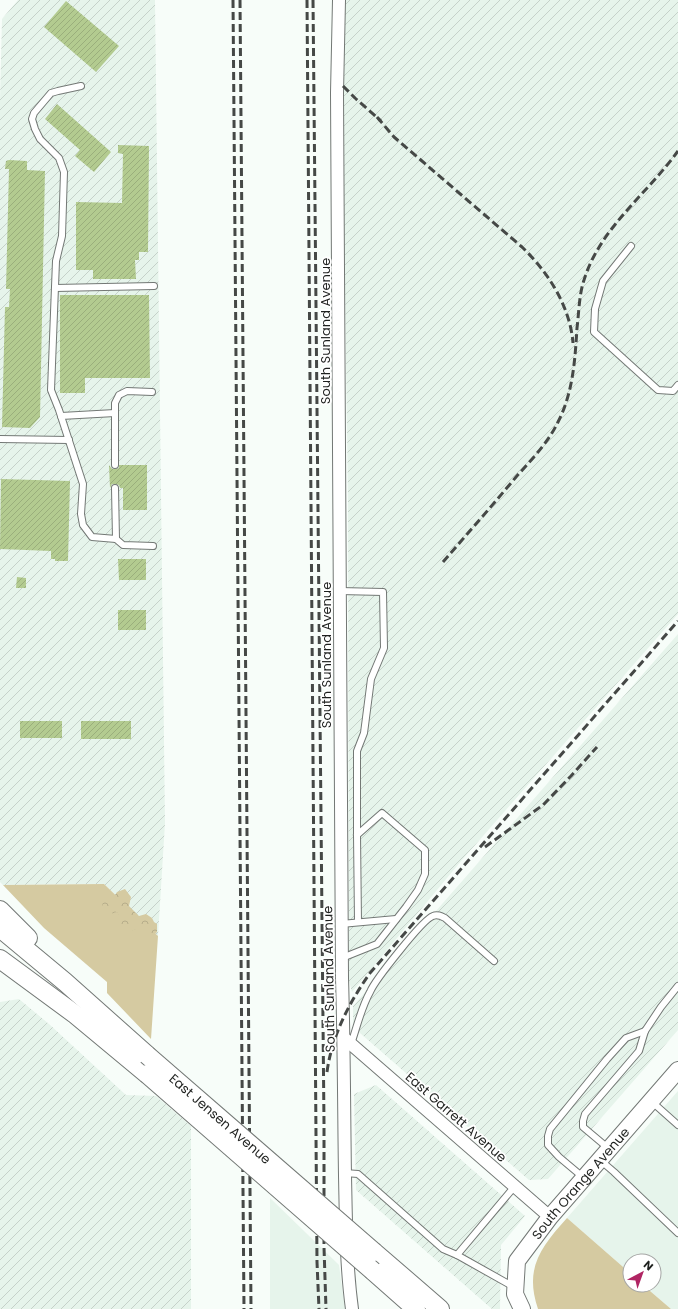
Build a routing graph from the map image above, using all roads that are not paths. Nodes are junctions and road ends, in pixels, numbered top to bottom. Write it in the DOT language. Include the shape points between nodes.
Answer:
graph roads {
  1 [pos="339,0"];
  2 [pos="81,86"];
  3 [pos="631,246"];
  4 [pos="154,286"];
  5 [pos="55,288"];
  6 [pos="678,385"];
  7 [pos="152,392"];
  8 [pos="115,413"];
  9 [pos="61,416"];
  10 [pos="0,439"];
  11 [pos="69,440"];
  12 [pos="115,465"];
  13 [pos="116,488"];
  14 [pos="116,538"];
  15 [pos="153,546"];
  16 [pos="340,591"];
  17 [pos="357,835"];
  18 [pos="0,910"];
  19 [pos="396,919"];
  20 [pos="358,922"];
  21 [pos="341,924"];
  22 [pos="0,928"];
  23 [pos="342,958"];
  24 [pos="0,959"];
  25 [pos="494,961"];
  26 [pos="0,977"];
  27 [pos="33,985"];
  28 [pos="678,986"];
  29 [pos="110,1021"];
  30 [pos="645,1031"];
  31 [pos="348,1041"];
  32 [pos="678,1070"];
  33 [pos="651,1101"];
  34 [pos="678,1125"];
  35 [pos="604,1155"];
  36 [pos="345,1173"];
  37 [pos="584,1178"];
  38 [pos="515,1186"];
  39 [pos="550,1217"];
  40 [pos="678,1233"];
  41 [pos="457,1255"];
  42 [pos="516,1288"];
  43 [pos="352,1309"];
  44 [pos="416,1309"];
  45 [pos="440,1309"];
  46 [pos="522,1309"];
  1 -- 16 [label="street, South Sunland Avenue" via="337,101"];
  2 -- 5 [label="lane" via="52,93 34,113 32,119 40,139 59,158 64,172 62,236 56,261"];
  3 -- 6 [label="lane" via="603,281 595,309 594,332 658,390 673,391"];
  4 -- 5 [label="lane"];
  5 -- 9 [label="lane" via="51,390"];
  7 -- 8 [label="lane" via="127,391 119,395 115,403"];
  8 -- 9 [label="lane"];
  8 -- 12 [label="lane"];
  9 -- 11 [label="lane"];
  10 -- 11 [label="lane"];
  11 -- 14 [label="lane" via="83,484 83,525 92,537"];
  13 -- 14 [label="lane"];
  14 -- 15 [label="lane" via="123,545"];
  16 -- 17 [label="lane" via="383,592 384,648 371,679 364,733 357,751"];
  16 -- 21 [label="street, South Sunland Avenue"];
  17 -- 19 [label="lane" via="382,813 425,850 425,874 418,890"];
  17 -- 20 [label="lane"];
  18 -- 29 [label="main road"];
  19 -- 20 [label="lane"];
  19 -- 23 [label="lane" via="377,944"];
  20 -- 21 [label="lane"];
  21 -- 23 [label="street, South Sunland Avenue"];
  22 -- 29 [label="main road, East Jensen Avenue"];
  23 -- 31 [label="street, South Sunland Avenue"];
  24 -- 27 [label="main road, East Jensen Avenue"];
  25 -- 31 [label="lane" via="444,918 434,915 421,926 372,986"];
  26 -- 27 [label="main road"];
  27 -- 44 [label="main road, East Jensen Avenue, bridge" via="76,1015 147,1074"];
  28 -- 30 [label="lane"];
  29 -- 45 [label="main road, East Jensen Avenue, bridge"];
  30 -- 35 [label="lane" via="639,1051 585,1114 582,1121 583,1127"];
  30 -- 37 [label="lane" via="626,1038 550,1129 548,1145"];
  31 -- 36 [label="street, South Sunland Avenue"];
  31 -- 38 [label="street, East Garrett Avenue"];
  32 -- 33 [label="street, South Orange Avenue"];
  33 -- 34 [label="lane"];
  33 -- 35 [label="street, South Orange Avenue"];
  35 -- 37 [label="street, South Orange Avenue"];
  35 -- 40 [label="lane" via="614,1172"];
  36 -- 41 [label="lane" via="358,1174 443,1249"];
  36 -- 43 [label="street, South Sunland Avenue"];
  37 -- 39 [label="street, South Orange Avenue"];
  38 -- 39 [label="street, East Garrett Avenue"];
  38 -- 41 [label="lane"];
  39 -- 42 [label="street, South Orange Avenue" via="517,1261"];
  41 -- 42 [label="lane"];
  42 -- 46 [label="street, South Orange Avenue" via="515,1294"];
}
